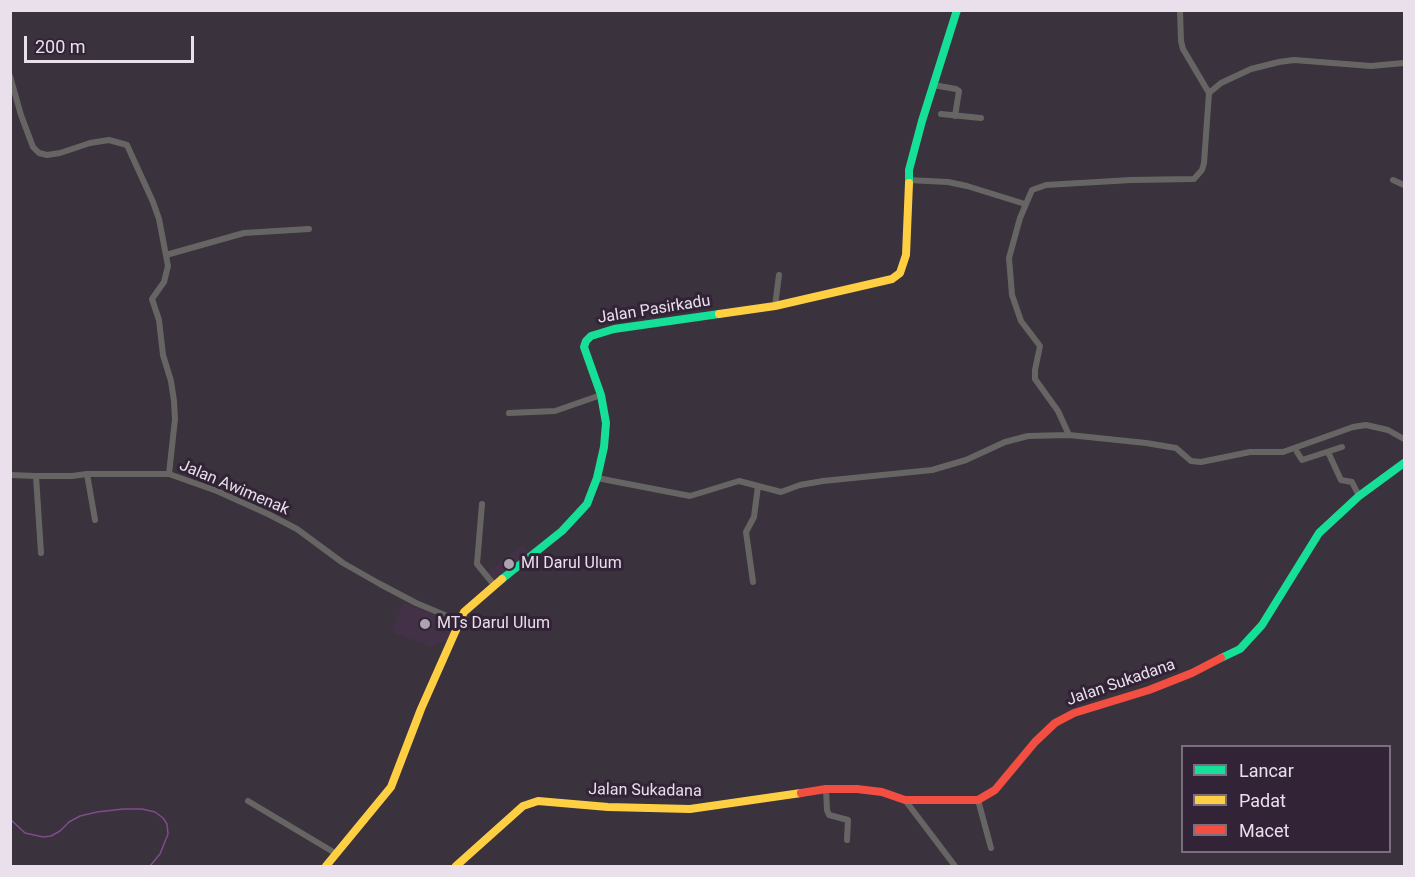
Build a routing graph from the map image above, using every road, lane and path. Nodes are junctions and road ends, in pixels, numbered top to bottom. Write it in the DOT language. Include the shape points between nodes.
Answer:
graph roads {
  1 [pos="957,10"];
  2 [pos="1180,10"];
  3 [pos="1404,63"];
  4 [pos="10,76"];
  5 [pos="933,85"];
  6 [pos="1209,93"];
  7 [pos="941,114"];
  8 [pos="955,116"];
  9 [pos="981,118"];
  10 [pos="908,180"];
  11 [pos="1393,180"];
  12 [pos="1404,185"];
  13 [pos="1025,204"];
  14 [pos="309,230"];
  15 [pos="166,255"];
  16 [pos="779,275"];
  17 [pos="775,306"];
  18 [pos="601,395"];
  19 [pos="509,413"];
  20 [pos="1069,435"];
  21 [pos="1404,439"];
  22 [pos="1342,447"];
  23 [pos="1297,452"];
  24 [pos="1328,452"];
  25 [pos="1404,463"];
  26 [pos="87,474"];
  27 [pos="169,474"];
  28 [pos="10,475"];
  29 [pos="36,476"];
  30 [pos="597,478"];
  31 [pos="758,486"];
  32 [pos="1359,496"];
  33 [pos="482,504"];
  34 [pos="95,520"];
  35 [pos="41,553"];
  36 [pos="753,582"];
  37 [pos="495,586"];
  38 [pos="459,621"];
  39 [pos="826,789"];
  40 [pos="905,800"];
  41 [pos="978,800"];
  42 [pos="248,801"];
  43 [pos="847,840"];
  44 [pos="991,848"];
  45 [pos="335,853"];
  46 [pos="326,867"];
  47 [pos="456,867"];
  48 [pos="955,867"];
  1 -- 5 [label="street, Jalan Pasirkadu"];
  2 -- 6 [label="street" via="1183,49"];
  3 -- 6 [label="street" via="1371,66 1279,62 1251,69"];
  4 -- 15 [label="street" via="33,147 39,153 60,153 109,140 127,145 159,219"];
  5 -- 8 [label="street" via="959,92"];
  5 -- 10 [label="street, Jalan Pasirkadu"];
  6 -- 13 [label="street" via="1204,163 1194,179 1046,185 1032,190"];
  7 -- 8 [label="street"];
  8 -- 9 [label="street"];
  10 -- 13 [label="street" via="948,182"];
  10 -- 17 [label="street, Jalan Pasirkadu" via="906,255 900,273 879,283"];
  11 -- 12 [label="street"];
  13 -- 20 [label="street" via="1010,258 1012,295 1021,321 1039,342 1035,379 1058,411"];
  14 -- 15 [label="street" via="244,232"];
  15 -- 27 [label="street" via="164,282 152,299 174,401"];
  16 -- 17 [label="street"];
  17 -- 18 [label="street, Jalan Pasirkadu" via="614,329 591,336 584,347"];
  18 -- 19 [label="street" via="555,411"];
  18 -- 30 [label="street, Jalan Pasirkadu" via="606,423"];
  20 -- 21 [label="street" via="1173,447 1191,461 1201,462 1250,452 1283,452 1366,425"];
  20 -- 31 [label="street" via="1028,436 932,470 800,485 781,492"];
  22 -- 24 [label="street"];
  23 -- 24 [label="street" via="1302,460"];
  24 -- 32 [label="street" via="1341,480 1352,482"];
  25 -- 32 [label="street, Jalan Sukadana"];
  26 -- 27 [label="street, Jalan Awimenak"];
  26 -- 29 [label="street, Jalan Awimenak"];
  26 -- 34 [label="street"];
  27 -- 38 [label="street, Jalan Awimenak" via="268,514 380,584"];
  28 -- 29 [label="street, Jalan Awimenak"];
  29 -- 35 [label="street"];
  30 -- 31 [label="street" via="690,496 739,481"];
  30 -- 37 [label="street, Jalan Pasirkadu" via="578,515"];
  31 -- 36 [label="street" via="754,517 746,532"];
  32 -- 41 [label="street, Jalan Sukadana" via="1319,533 1262,624 1240,649 1181,678 1074,713 1055,723 995,790"];
  33 -- 37 [label="street" via="477,564"];
  37 -- 38 [label="street, Jalan Pasirkadu" via="470,605"];
  38 -- 45 [label="street, Jalan Pasirkadu" via="391,787"];
  39 -- 40 [label="street, Jalan Sukadana" via="882,792"];
  39 -- 43 [label="street" via="829,815 848,820"];
  39 -- 47 [label="street, Jalan Sukadana" via="690,809 538,801 523,806"];
  40 -- 41 [label="street, Jalan Sukadana"];
  40 -- 48 [label="street"];
  41 -- 44 [label="street"];
  42 -- 45 [label="street"];
  45 -- 46 [label="street, Jalan Pasirkadu"];
}
